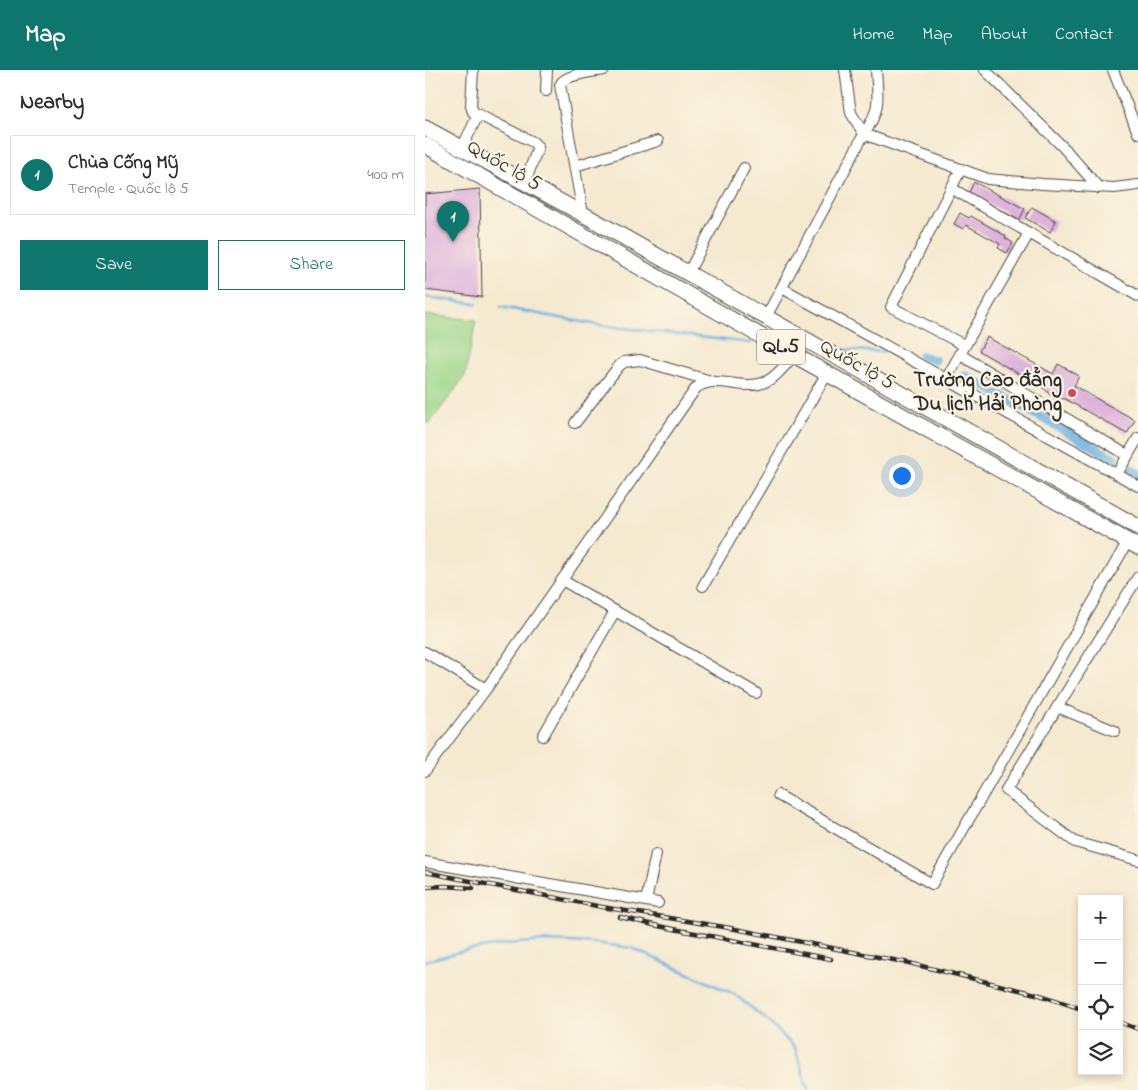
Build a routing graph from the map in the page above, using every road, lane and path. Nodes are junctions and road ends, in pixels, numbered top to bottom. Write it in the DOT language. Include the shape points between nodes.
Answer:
graph roads {
  1 [pos="473,70"];
  2 [pos="547,70"];
  3 [pos="604,70"];
  4 [pos="845,70"];
  5 [pos="876,70"];
  6 [pos="985,70"];
  7 [pos="1113,70"];
  8 [pos="569,74"];
  9 [pos="546,90"];
  10 [pos="478,115"];
  11 [pos="425,128"];
  12 [pos="1138,133"];
  13 [pos="864,134"];
  14 [pos="658,141"];
  15 [pos="425,145"];
  16 [pos="462,148"];
  17 [pos="575,166"];
  18 [pos="744,168"];
  19 [pos="961,170"];
  20 [pos="525,183"];
  21 [pos="1138,185"];
  22 [pos="951,188"];
  23 [pos="1099,188"];
  24 [pos="583,214"];
  25 [pos="1029,233"];
  26 [pos="688,273"];
  27 [pos="782,288"];
  28 [pos="1138,296"];
  29 [pos="766,317"];
  30 [pos="962,350"];
  31 [pos="794,355"];
  32 [pos="827,373"];
  33 [pos="946,379"];
  34 [pos="715,382"];
  35 [pos="575,423"];
  36 [pos="1138,438"];
  37 [pos="1127,455"];
  38 [pos="1117,474"];
  39 [pos="1138,486"];
  40 [pos="1138,527"];
  41 [pos="1133,544"];
  42 [pos="1138,577"];
  43 [pos="562,580"];
  44 [pos="703,586"];
  45 [pos="615,611"];
  46 [pos="425,652"];
  47 [pos="486,689"];
  48 [pos="756,693"];
  49 [pos="1057,707"];
  50 [pos="1115,731"];
  51 [pos="543,736"];
  52 [pos="425,771"];
  53 [pos="778,795"];
  54 [pos="657,854"];
  55 [pos="1138,860"];
  56 [pos="425,862"];
  57 [pos="646,901"];
  58 [pos="658,903"];
  1 -- 10 [label="street" via="471,106"];
  2 -- 9 [label="street"];
  3 -- 8 [label="street"];
  4 -- 13 [label="street" via="851,113"];
  5 -- 13 [label="street" via="876,113"];
  6 -- 23 [label="street"];
  7 -- 12 [label="street"];
  8 -- 17 [label="street" via="560,85"];
  10 -- 16 [label="street"];
  10 -- 20 [label="street" via="538,147"];
  11 -- 16 [label="highway, Quốc lộ 5 / QL.5"];
  13 -- 19 [label="street"];
  13 -- 27 [label="street"];
  14 -- 17 [label="street"];
  15 -- 31 [label="highway, Quốc lộ 5 / QL.5"];
  16 -- 20 [label="highway, Quốc lộ 5 / QL.5"];
  17 -- 24 [label="street"];
  18 -- 26 [label="street"];
  19 -- 22 [label="street"];
  19 -- 23 [label="street" via="988,179"];
  20 -- 24 [label="highway, Quốc lộ 5 / QL.5"];
  21 -- 23 [label="street"];
  22 -- 25 [label="street"];
  22 -- 30 [label="street" via="891,307"];
  24 -- 26 [label="highway, Quốc lộ 5 / QL.5"];
  25 -- 28 [label="street"];
  25 -- 30 [label="street"];
  26 -- 29 [label="highway, Quốc lộ 5 / QL.5"];
  27 -- 29 [label="street"];
  27 -- 33 [label="street"];
  29 -- 40 [label="highway, Quốc lộ 5 / QL.5"];
  30 -- 33 [label="street"];
  30 -- 37 [label="street"];
  31 -- 32 [label="highway, Quốc lộ 5 / QL.5"];
  31 -- 34 [label="street" via="764,382 748,386"];
  32 -- 41 [label="highway, Quốc lộ 5 / QL.5"];
  32 -- 44 [label="street"];
  33 -- 38 [label="street"];
  34 -- 35 [label="street" via="640,360 624,362"];
  34 -- 43 [label="street" via="696,388"];
  36 -- 37 [label="street"];
  37 -- 38 [label="street"];
  38 -- 39 [label="street"];
  41 -- 53 [label="street" via="932,884"];
  42 -- 49 [label="street"];
  43 -- 45 [label="street"];
  43 -- 47 [label="street"];
  45 -- 48 [label="street"];
  45 -- 51 [label="street"];
  46 -- 47 [label="street"];
  47 -- 52 [label="street"];
  49 -- 50 [label="street"];
  49 -- 55 [label="street" via="1006,790 1075,842"];
  54 -- 57 [label="street"];
  56 -- 57 [label="street"];
  57 -- 58 [label="street"];
}
